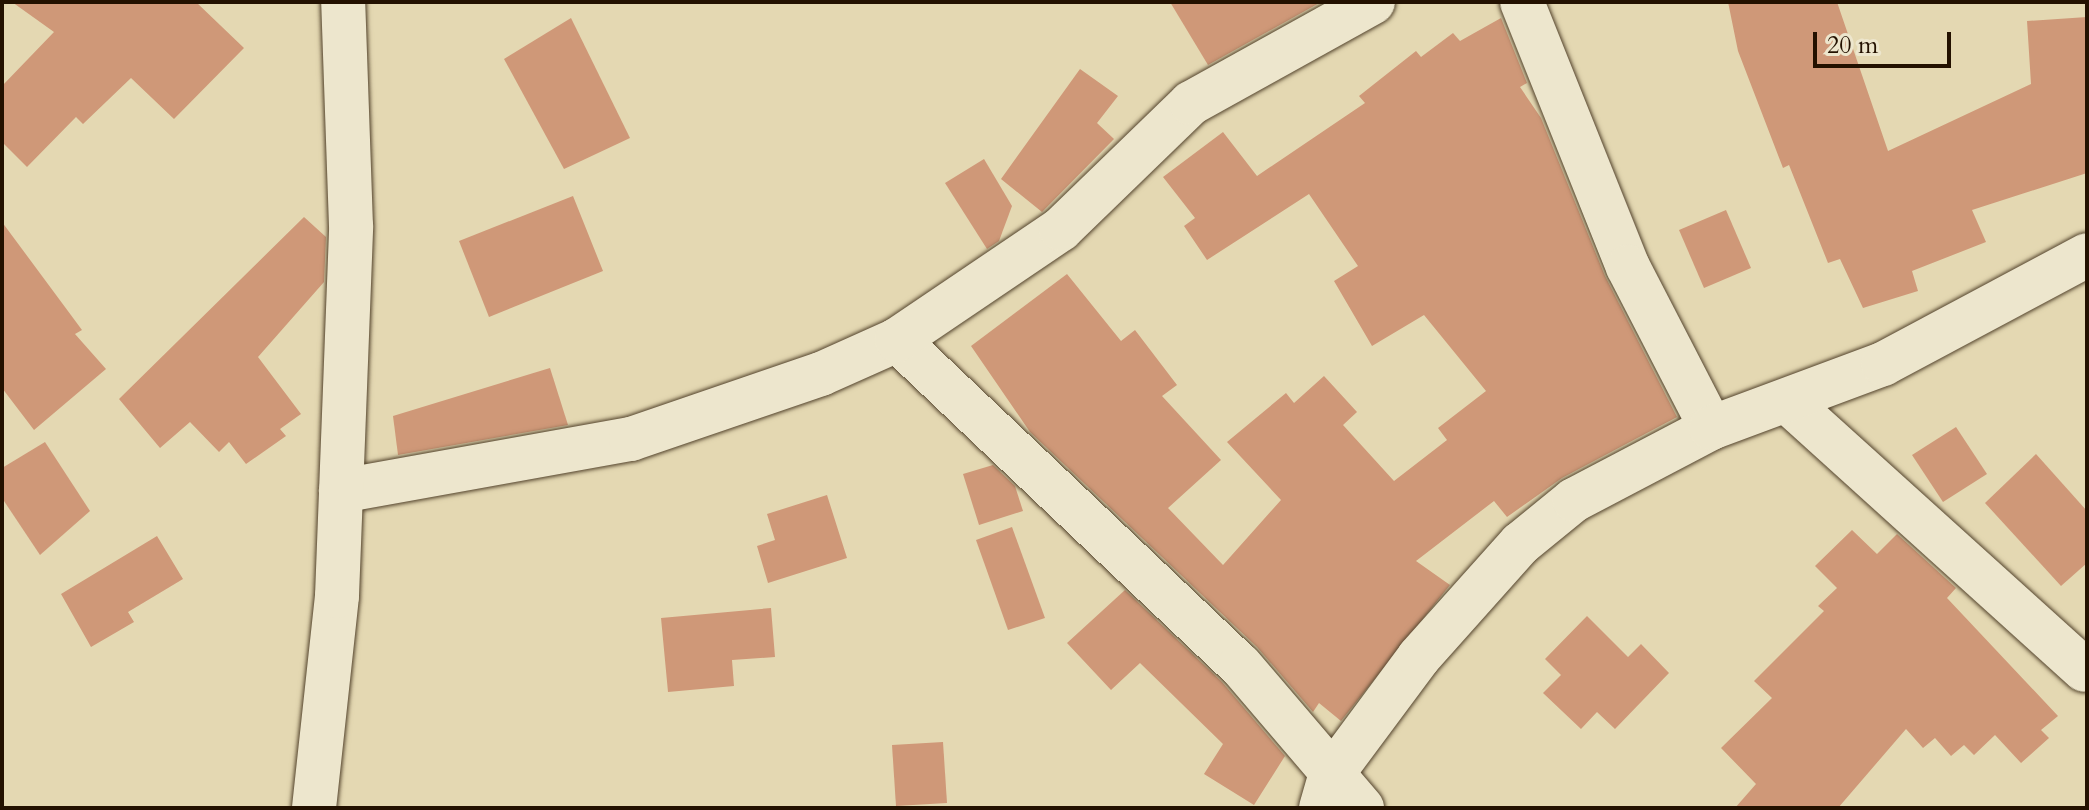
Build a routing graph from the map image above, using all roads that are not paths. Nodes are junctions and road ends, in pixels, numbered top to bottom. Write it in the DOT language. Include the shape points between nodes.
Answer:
graph roads {
  1 [pos="343,2"];
  2 [pos="1373,2"];
  3 [pos="1522,2"];
  4 [pos="2087,255"];
  5 [pos="897,340"];
  6 [pos="1787,401"];
  7 [pos="1711,428"];
  8 [pos="341,491"];
  9 [pos="2085,670"];
  10 [pos="1326,793"];
  11 [pos="314,808"];
  12 [pos="1362,808"];
  1 -- 8 [label="street" via="351,226"];
  2 -- 5 [label="street" via="1191,103 1061,229"];
  3 -- 7 [label="street" via="1628,267"];
  4 -- 6 [label="street" via="1883,364"];
  5 -- 8 [label="street" via="821,374 631,439"];
  5 -- 10 [label="street" via="1240,665"];
  6 -- 7 [label="street"];
  6 -- 9 [label="street"];
  7 -- 10 [label="street" via="1574,500 1520,544 1419,657"];
  8 -- 11 [label="street" via="337,596"];
  10 -- 12 [label="street"];
}
